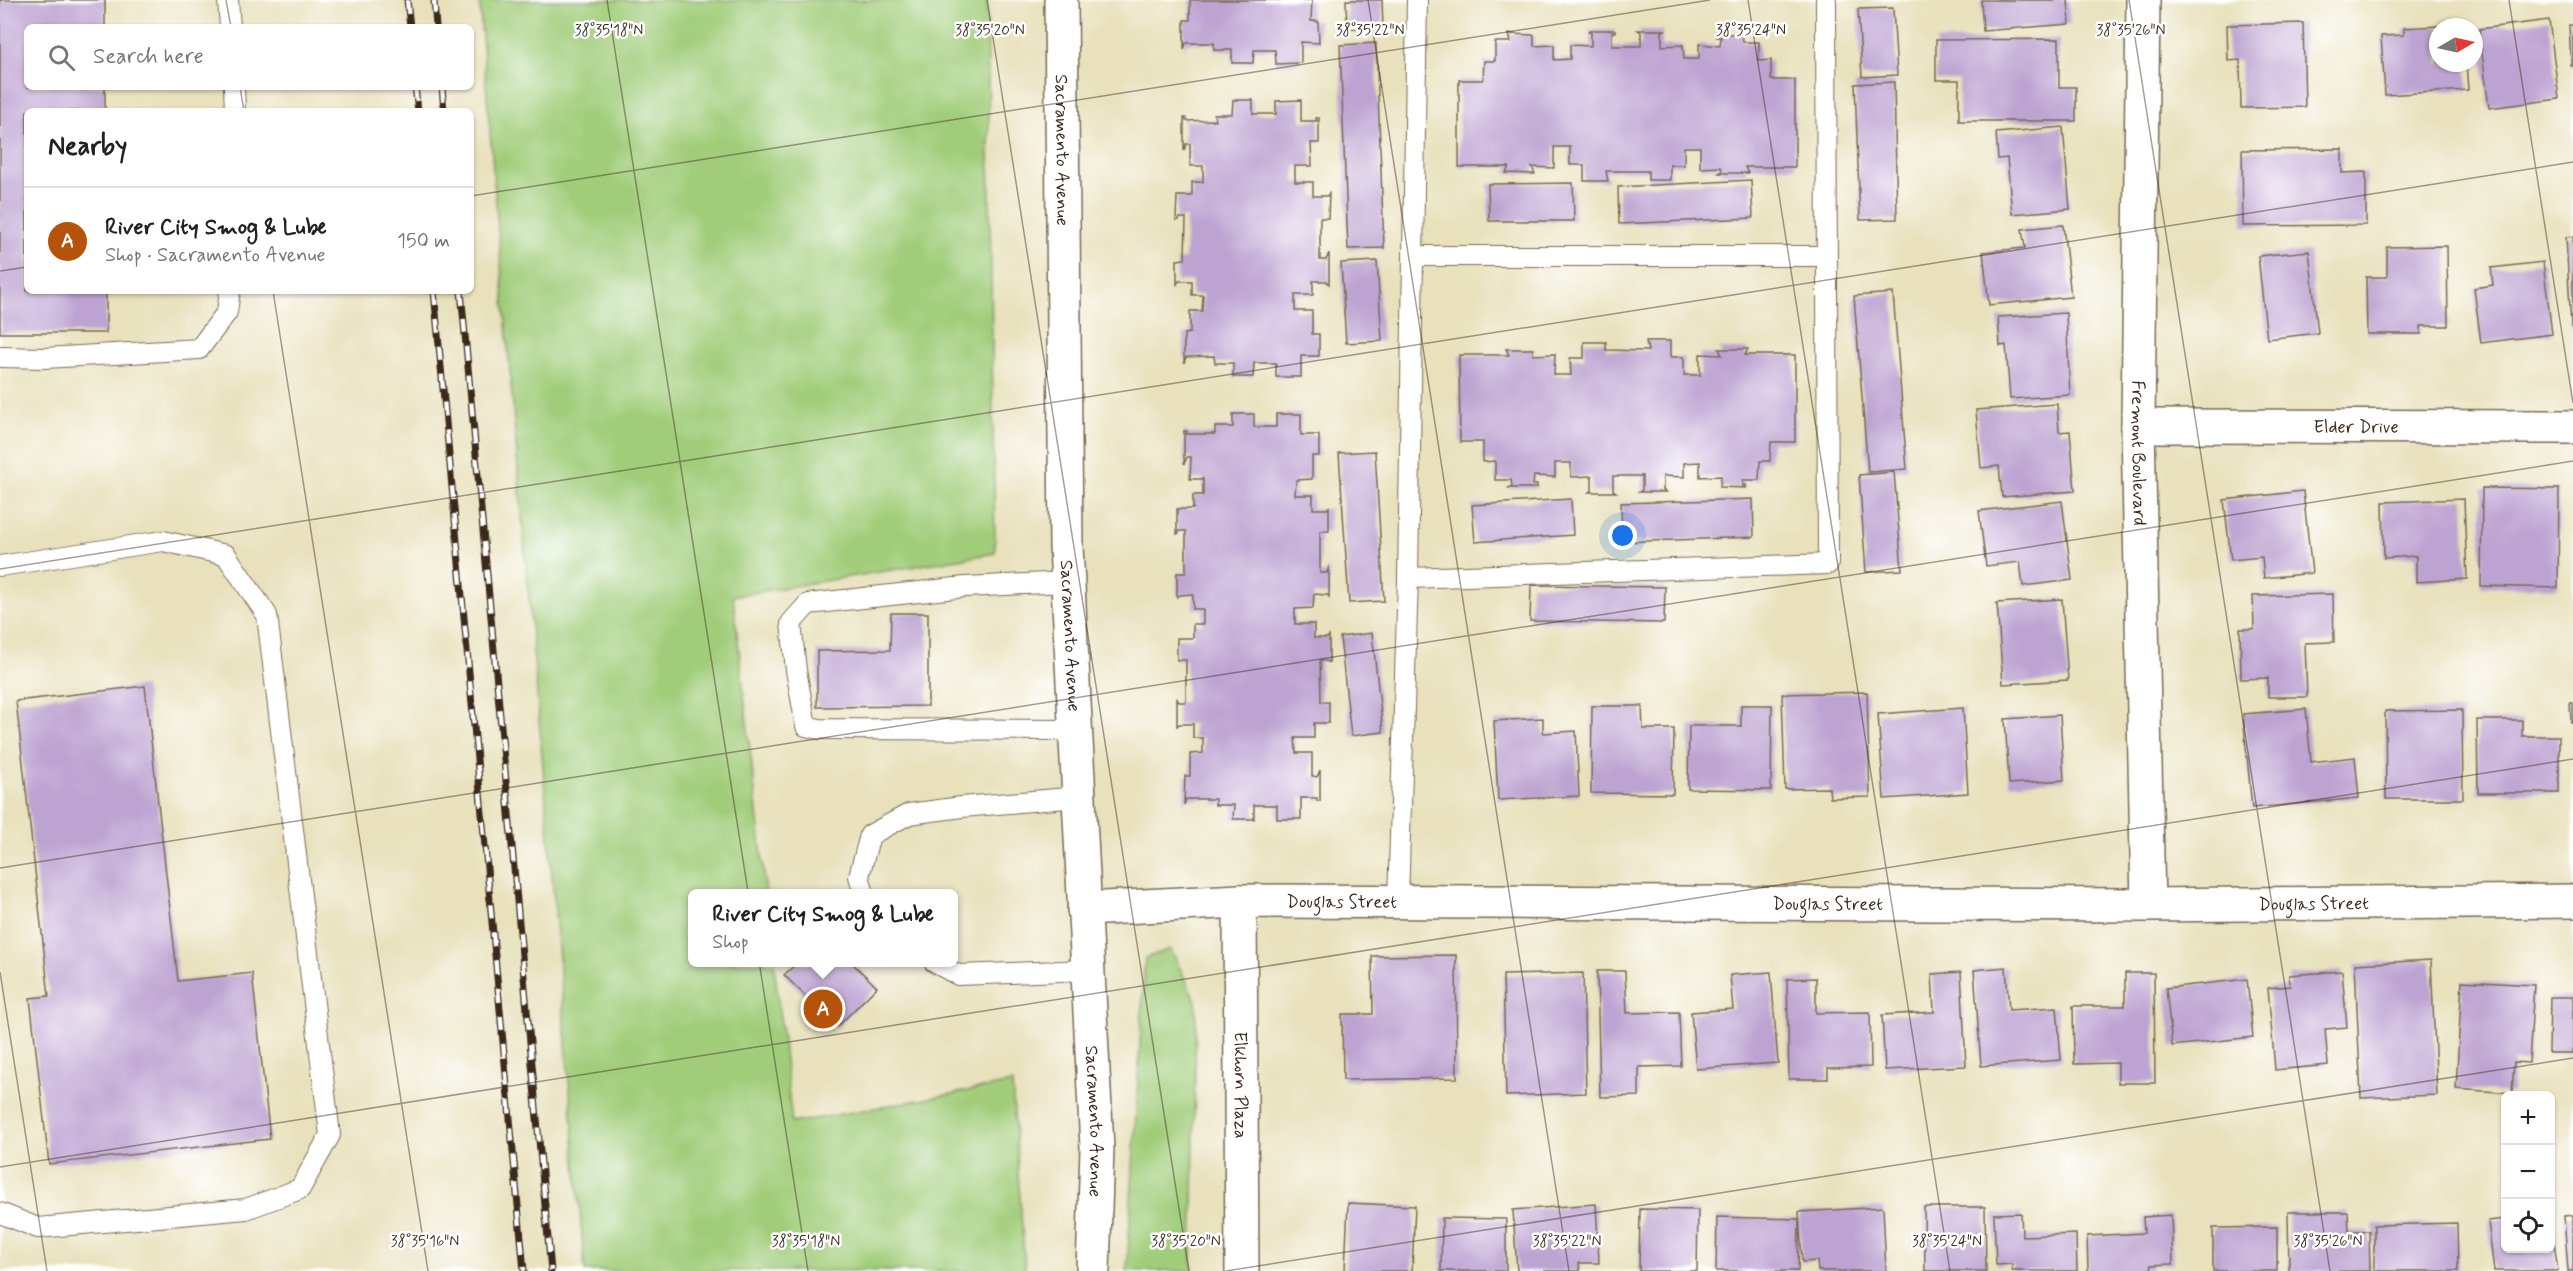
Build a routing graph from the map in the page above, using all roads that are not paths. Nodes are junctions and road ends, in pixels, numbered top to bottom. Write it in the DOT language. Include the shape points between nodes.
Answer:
graph roads {
  1 [pos="228,0"];
  2 [pos="1061,0"];
  3 [pos="1417,0"];
  4 [pos="1826,0"];
  5 [pos="2143,0"];
  6 [pos="230,24"];
  7 [pos="234,90"];
  8 [pos="235,108"];
  9 [pos="1413,256"];
  10 [pos="1827,256"];
  11 [pos="230,294"];
  12 [pos="0,357"];
  13 [pos="2138,426"];
  14 [pos="2573,427"];
  15 [pos="0,566"];
  16 [pos="1408,578"];
  17 [pos="1067,582"];
  18 [pos="1075,730"];
  19 [pos="1079,797"];
  20 [pos="863,889"];
  21 [pos="1240,901"];
  22 [pos="1398,901"];
  23 [pos="2573,901"];
  24 [pos="2148,905"];
  25 [pos="1084,909"];
  26 [pos="942,967"];
  27 [pos="1088,970"];
  28 [pos="0,1213"];
  29 [pos="1093,1271"];
  30 [pos="1242,1271"];
  1 -- 6 [label="lane"];
  2 -- 17 [label="street, Sacramento Avenue"];
  3 -- 9 [label="lane"];
  4 -- 10 [label="lane"];
  5 -- 13 [label="street, Fremont Boulevard"];
  7 -- 8 [label="lane"];
  9 -- 10 [label="lane"];
  9 -- 16 [label="lane"];
  10 -- 16 [label="lane" via="1828,564"];
  11 -- 12 [label="lane" via="227,312 199,349"];
  13 -- 14 [label="street, Elder Drive"];
  13 -- 24 [label="street, Fremont Boulevard"];
  15 -- 28 [label="lane" via="163,541 226,555 267,615 330,1135 300,1189 246,1209 38,1228"];
  16 -- 22 [label="lane"];
  17 -- 18 [label="street, Sacramento Avenue"];
  17 -- 18 [label="lane" via="965,587 808,604 791,623 806,726"];
  18 -- 19 [label="street, Sacramento Avenue"];
  19 -- 20 [label="lane" via="909,814 870,834 859,876"];
  19 -- 25 [label="street, Sacramento Avenue"];
  21 -- 22 [label="street, Douglas Street"];
  21 -- 25 [label="street, Douglas Street"];
  21 -- 30 [label="street, Elkhorn Plaza"];
  22 -- 24 [label="street, Douglas Street"];
  23 -- 24 [label="street, Douglas Street"];
  25 -- 27 [label="street, Sacramento Avenue"];
  26 -- 27 [label="lane" via="958,975"];
  27 -- 29 [label="street, Sacramento Avenue" via="1097,1148"];
}
